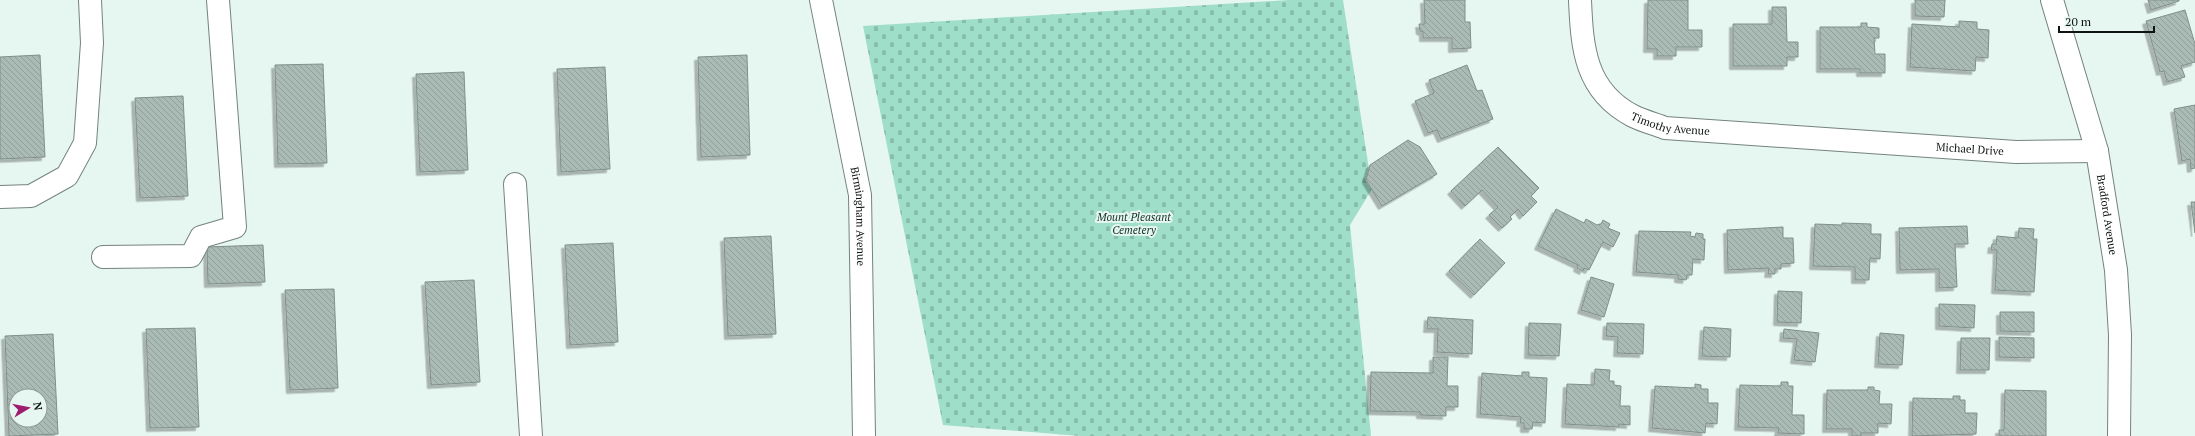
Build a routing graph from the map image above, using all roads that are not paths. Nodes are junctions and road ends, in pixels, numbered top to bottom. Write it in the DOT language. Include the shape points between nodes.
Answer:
graph roads {
  1 [pos="90,0"];
  2 [pos="218,0"];
  3 [pos="821,0"];
  4 [pos="1580,0"];
  5 [pos="2052,0"];
  6 [pos="1843,140"];
  7 [pos="2097,151"];
  8 [pos="515,184"];
  9 [pos="0,197"];
  10 [pos="103,257"];
  11 [pos="531,436"];
  12 [pos="864,436"];
  13 [pos="2119,436"];
  1 -- 9 [label="street" via="92,43 85,143 67,176 31,196"];
  2 -- 10 [label="street" via="235,227 201,236 191,256"];
  3 -- 12 [label="street, Birmingham Avenue" via="860,195"];
  4 -- 6 [label="street, Timothy Avenue" via="1585,60 1610,100 1634,116 1666,128"];
  5 -- 7 [label="street, Bradford Avenue"];
  6 -- 7 [label="street, Michael Drive" via="2016,152"];
  7 -- 13 [label="street, Bradford Avenue" via="2116,270 2120,335"];
  8 -- 11 [label="street"];
}
